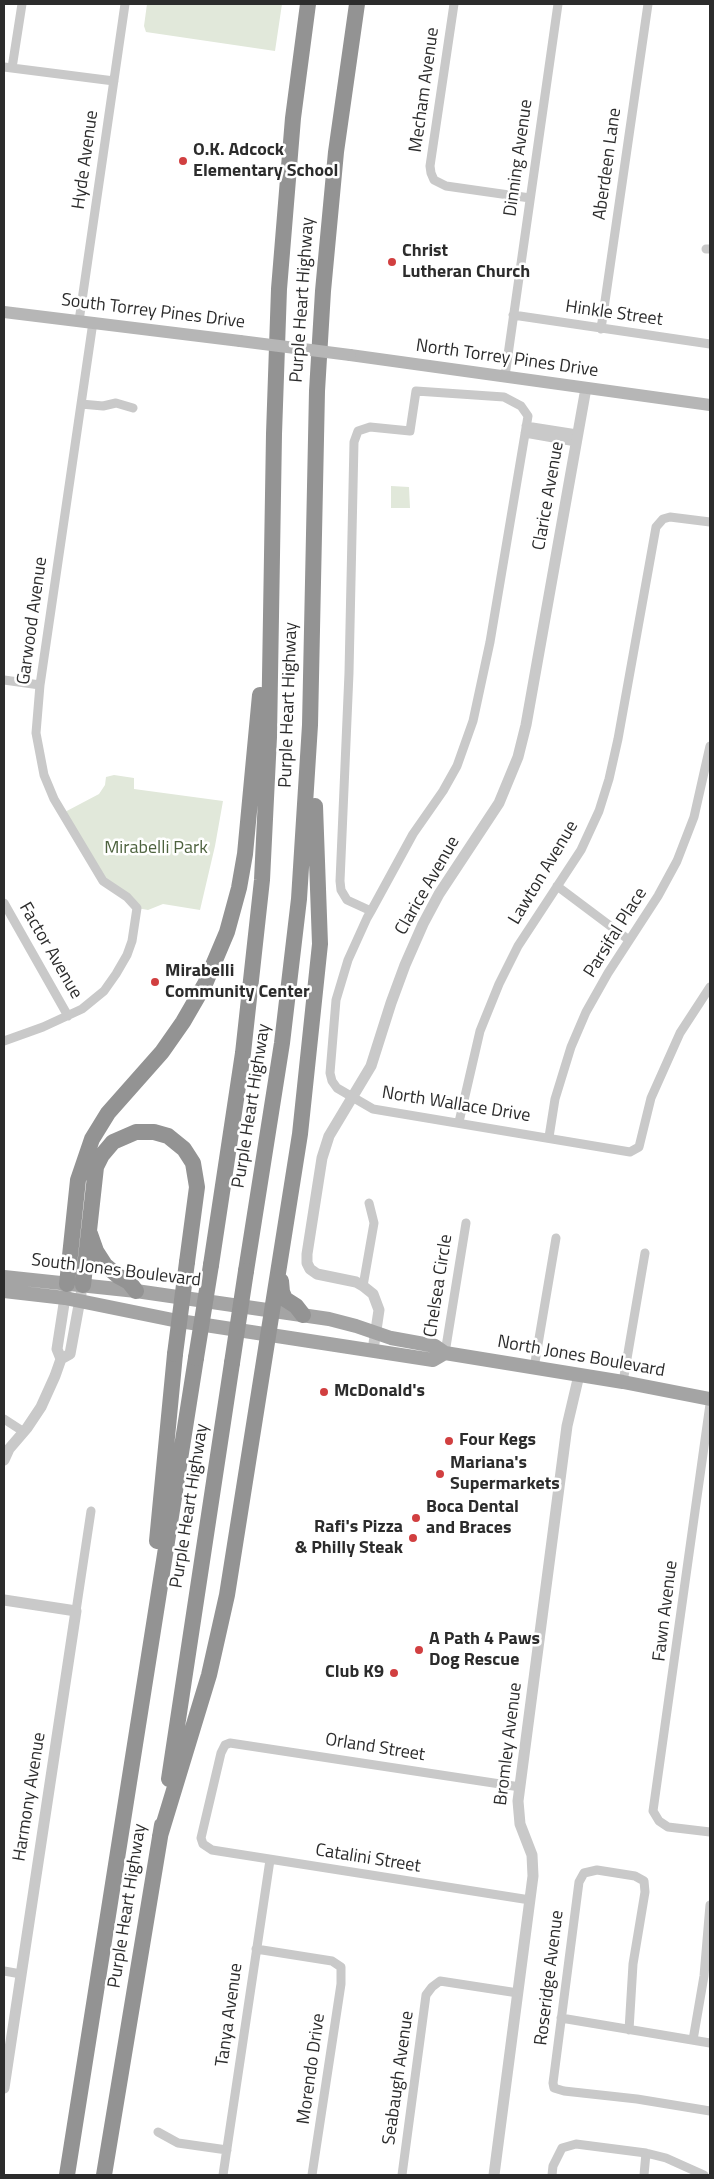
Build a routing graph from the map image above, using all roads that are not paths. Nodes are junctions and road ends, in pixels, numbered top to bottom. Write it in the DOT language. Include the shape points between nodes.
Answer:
graph roads {
  1 [pos="22,4"];
  2 [pos="125,4"];
  3 [pos="308,4"];
  4 [pos="454,4"];
  5 [pos="558,4"];
  6 [pos="648,4"];
  7 [pos="356,9"];
  8 [pos="8,68"];
  9 [pos="114,81"];
  10 [pos="530,198"];
  11 [pos="4,312"];
  12 [pos="513,315"];
  13 [pos="79,321"];
  14 [pos="93,322"];
  15 [pos="601,329"];
  16 [pos="710,344"];
  17 [pos="298,348"];
  18 [pos="505,376"];
  19 [pos="586,388"];
  20 [pos="82,404"];
  21 [pos="710,405"];
  22 [pos="133,408"];
  23 [pos="525,429"];
  24 [pos="577,438"];
  25 [pos="710,522"];
  26 [pos="272,566"];
  27 [pos="4,680"];
  28 [pos="40,685"];
  29 [pos="311,686"];
  30 [pos="710,746"];
  31 [pos="557,886"];
  32 [pos="4,903"];
  33 [pos="371,911"];
  34 [pos="629,940"];
  35 [pos="710,987"];
  36 [pos="68,1016"];
  37 [pos="4,1041"];
  38 [pos="352,1098"];
  39 [pos="459,1122"];
  40 [pos="549,1137"];
  41 [pos="369,1203"];
  42 [pos="466,1223"];
  43 [pos="88,1226"];
  44 [pos="556,1238"];
  45 [pos="645,1253"];
  46 [pos="278,1274"];
  47 [pos="4,1277"];
  48 [pos="364,1286"];
  49 [pos="4,1291"];
  50 [pos="136,1291"];
  51 [pos="74,1292"];
  52 [pos="224,1303"];
  53 [pos="273,1310"];
  54 [pos="303,1315"];
  55 [pos="220,1327"];
  56 [pos="376,1334"];
  57 [pos="269,1335"];
  58 [pos="374,1350"];
  59 [pos="444,1353"];
  60 [pos="534,1368"];
  61 [pos="579,1376"];
  62 [pos="623,1382"];
  63 [pos="710,1399"];
  64 [pos="710,1404"];
  65 [pos="4,1419"];
  66 [pos="24,1432"];
  67 [pos="6,1449"];
  68 [pos="4,1460"];
  69 [pos="91,1511"];
  70 [pos="4,1600"];
  71 [pos="76,1611"];
  72 [pos="136,1741"];
  73 [pos="520,1787"];
  74 [pos="710,1832"];
  75 [pos="160,1836"];
  76 [pos="203,1844"];
  77 [pos="270,1860"];
  78 [pos="530,1900"];
  79 [pos="710,1905"];
  80 [pos="256,1949"];
  81 [pos="4,1971"];
  82 [pos="22,1974"];
  83 [pos="518,1993"];
  84 [pos="561,2018"];
  85 [pos="628,2030"];
  86 [pos="693,2040"];
  87 [pos="710,2043"];
  88 [pos="5,2065"];
  89 [pos="4,2088"];
  90 [pos="710,2111"];
  91 [pos="158,2132"];
  92 [pos="227,2150"];
  93 [pos="646,2153"];
  94 [pos="67,2175"];
  95 [pos="104,2175"];
  96 [pos="223,2175"];
  97 [pos="312,2175"];
  98 [pos="402,2175"];
  99 [pos="494,2175"];
  100 [pos="552,2175"];
  101 [pos="644,2175"];
  102 [pos="704,2175"];
  1 -- 8 [label="street"];
  2 -- 9 [label="street, Hyde Avenue"];
  3 -- 26 [label="highway, Purple Heart Highway" via="293,118 279,289"];
  4 -- 10 [label="street, Mecham Avenue" via="430,166 434,180 446,186"];
  5 -- 10 [label="street, Dinning Avenue"];
  6 -- 15 [label="street, Aberdeen Lane"];
  7 -- 29 [label="highway, Purple Heart Highway" via="336,152 322,291"];
  8 -- 9 [label="street"];
  9 -- 13 [label="street, Hyde Avenue"];
  10 -- 12 [label="street, Dinning Avenue"];
  11 -- 13 [label="main road, South Torrey Pines Drive"];
  12 -- 15 [label="street, Hinkle Street"];
  12 -- 18 [label="street, Dinning Avenue"];
  13 -- 14 [label="main road, South Torrey Pines Drive"];
  14 -- 17 [label="main road, South Torrey Pines Drive, bridge"];
  14 -- 20 [label="street, Garwood Avenue"];
  15 -- 16 [label="street, Hinkle Street"];
  17 -- 18 [label="main road, North Torrey Pines Drive, bridge"];
  18 -- 19 [label="main road, North Torrey Pines Drive"];
  19 -- 21 [label="main road, North Torrey Pines Drive"];
  19 -- 24 [label="street, Clarice Avenue"];
  20 -- 22 [label="street" via="103,406 116,403"];
  20 -- 28 [label="street, Garwood Avenue"];
  23 -- 24 [label="street"];
  23 -- 33 [label="street, North Wallace Drive" via="474,721 453,774 413,834"];
  23 -- 33 [label="street" via="528,416 521,406 504,397 416,391 410,431 370,427 358,431 354,442 350,666 340,881 347,900"];
  24 -- 38 [label="street, Clarice Avenue" via="518,757 499,803 423,924 393,995 371,1066"];
  25 -- 31 [label="street, Lawton Avenue" via="670,517 656,527 609,779 581,850"];
  26 -- 51 [label="highway" via="246,844 231,917 211,971 187,1016 162,1052 106,1117 90,1144 78,1180"];
  26 -- 72 [label="highway, Purple Heart Highway, bridge" via="266,822 244,1053"];
  27 -- 28 [label="street"];
  28 -- 36 [label="street, Garwood Avenue" via="36,733 44,775 54,799 103,881 137,908 127,955 104,991"];
  29 -- 46 [label="highway" via="319,954 305,1099"];
  29 -- 75 [label="highway, Purple Heart Highway, bridge" via="304,841 280,1052"];
  30 -- 34 [label="street, Parsifal Place" via="694,817 678,861"];
  31 -- 34 [label="street"];
  31 -- 39 [label="street, Lawton Avenue" via="518,946 486,1016 477,1040"];
  32 -- 36 [label="street, Factor Avenue"];
  33 -- 38 [label="street, North Wallace Drive" via="348,960 335,1004 330,1072 337,1088"];
  34 -- 40 [label="street, Parsifal Place" via="586,1012 571,1047 555,1099"];
  35 -- 40 [label="street, North Wallace Drive" via="676,1041 652,1098 640,1147 630,1152"];
  36 -- 37 [label="street"];
  38 -- 39 [label="street, North Wallace Drive" via="373,1109"];
  38 -- 48 [label="street, Clarice Avenue" via="324,1150 306,1259 308,1268 317,1274"];
  39 -- 40 [label="street, North Wallace Drive"];
  41 -- 48 [label="street" via="374,1224"];
  42 -- 59 [label="street, Chelsea Circle"];
  43 -- 50 [label="highway" via="92,1244 102,1262"];
  43 -- 51 [label="highway"];
  43 -- 72 [label="highway, bridge" via="95,1170 106,1149 117,1139 133,1132 161,1134 173,1140 190,1157 196,1171 197,1187 175,1354"];
  44 -- 60 [label="street"];
  45 -- 62 [label="street"];
  46 -- 53 [label="highway"];
  46 -- 54 [label="highway" via="285,1299"];
  47 -- 51 [label="main road, South Jones Boulevard"];
  48 -- 56 [label="street" via="378,1304"];
  49 -- 51 [label="main road, South Jones Boulevard"];
  50 -- 51 [label="main road, South Jones Boulevard"];
  50 -- 52 [label="main road, South Jones Boulevard"];
  51 -- 55 [label="main road, South Jones Boulevard"];
  51 -- 66 [label="street" via="57,1349 61,1358 45,1399"];
  52 -- 53 [label="main road, North Jones Boulevard"];
  53 -- 54 [label="main road, North Jones Boulevard"];
  53 -- 57 [label="highway"];
  54 -- 56 [label="main road, North Jones Boulevard" via="350,1324"];
  55 -- 57 [label="main road, North Jones Boulevard"];
  56 -- 58 [label="street"];
  56 -- 59 [label="main road, North Jones Boulevard" via="435,1346"];
  57 -- 58 [label="main road, North Jones Boulevard"];
  57 -- 75 [label="highway" via="218,1639"];
  58 -- 59 [label="main road, North Jones Boulevard" via="433,1360"];
  59 -- 60 [label="main road, North Jones Boulevard"];
  60 -- 61 [label="main road, North Jones Boulevard"];
  61 -- 62 [label="main road, North Jones Boulevard"];
  61 -- 73 [label="street, Bromley Avenue" via="567,1426"];
  62 -- 63 [label="main road, North Jones Boulevard"];
  64 -- 74 [label="street, Fawn Avenue" via="653,1811 658,1821 668,1827"];
  65 -- 66 [label="street"];
  66 -- 67 [label="street"];
  67 -- 68 [label="street"];
  69 -- 71 [label="street, Harmony Avenue"];
  70 -- 71 [label="street"];
  71 -- 82 [label="street, Harmony Avenue"];
  72 -- 94 [label="highway, Purple Heart Highway"];
  73 -- 76 [label="street, Orland Street" via="236,1743 225,1745 221,1753 201,1838"];
  73 -- 78 [label="street, Bromley Avenue" via="518,1816 534,1866"];
  75 -- 95 [label="highway, Purple Heart Highway"];
  76 -- 77 [label="street, Catalini Street" via="212,1850"];
  77 -- 78 [label="street, Catalini Street"];
  77 -- 80 [label="street, Tanya Avenue"];
  78 -- 83 [label="street, Bromley Avenue"];
  79 -- 86 [label="street" via="704,1976"];
  80 -- 92 [label="street, Tanya Avenue"];
  80 -- 97 [label="street, Morendo Drive" via="332,1961 341,1967"];
  81 -- 82 [label="street"];
  82 -- 88 [label="street, Harmony Avenue"];
  83 -- 98 [label="street, Seabaugh Avenue" via="440,1981 426,1995"];
  83 -- 99 [label="street, Bromley Avenue"];
  84 -- 85 [label="street"];
  84 -- 85 [label="street, Roseridge Avenue" via="579,1882 584,1873 597,1870 635,1876 644,1881 645,1892 633,1964"];
  84 -- 90 [label="street, Roseridge Avenue" via="554,2088"];
  85 -- 86 [label="street"];
  86 -- 87 [label="street"];
  88 -- 89 [label="street, Harmony Avenue"];
  91 -- 92 [label="street" via="178,2143"];
  92 -- 96 [label="street, Tanya Avenue"];
  93 -- 100 [label="street" via="576,2144 562,2148"];
  93 -- 101 [label="street"];
  93 -- 102 [label="street"];
}
